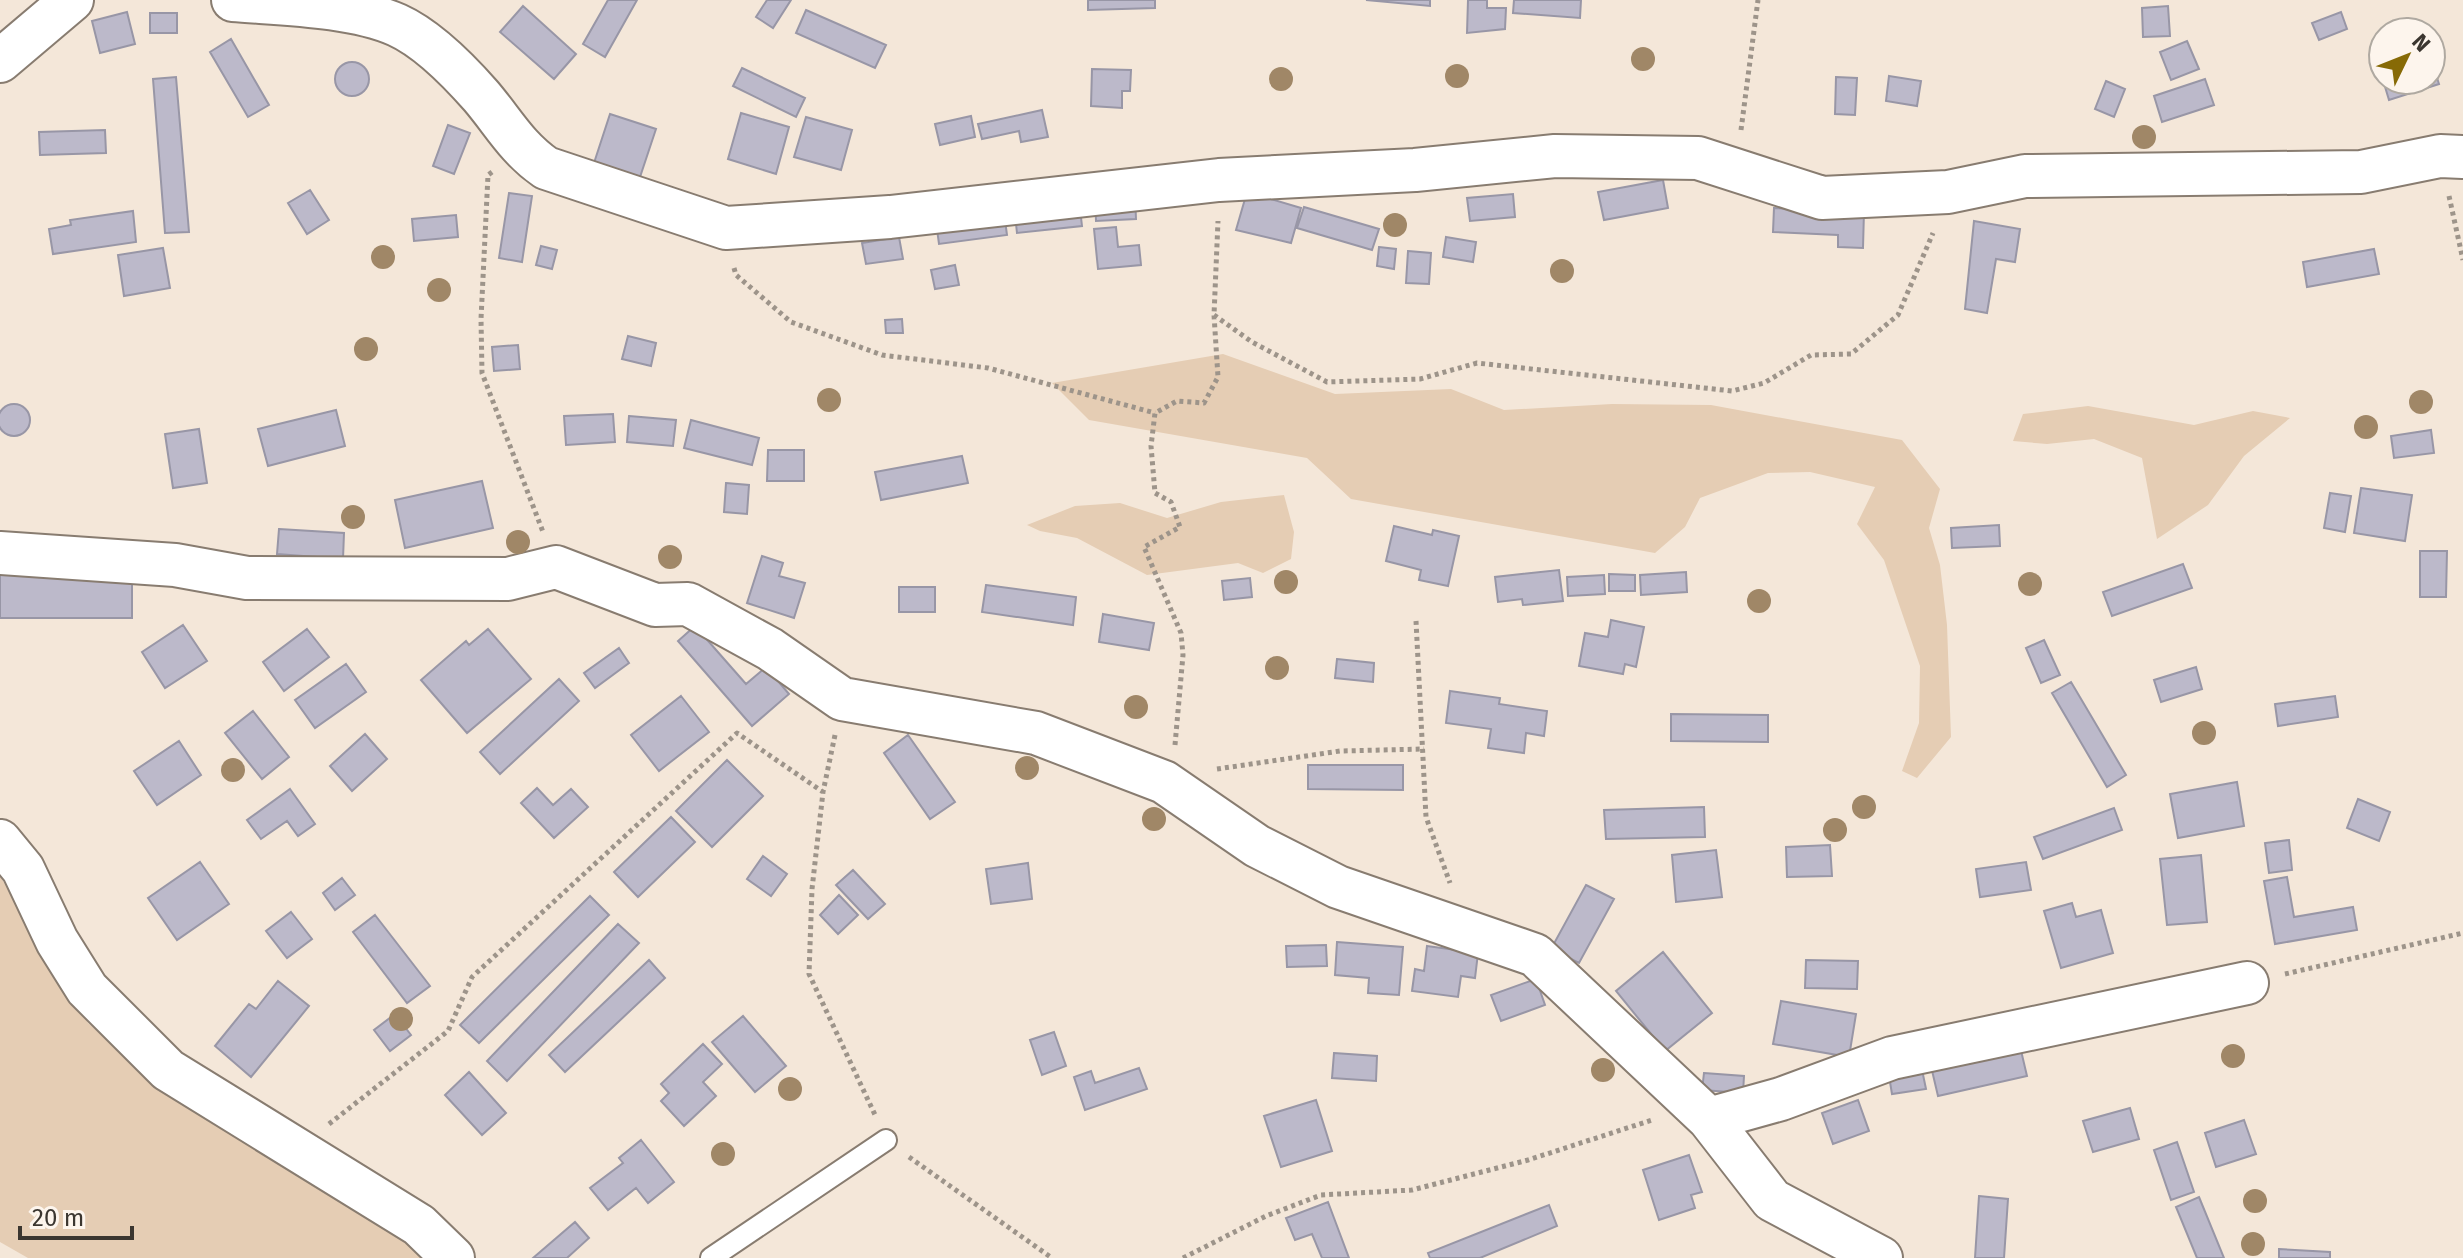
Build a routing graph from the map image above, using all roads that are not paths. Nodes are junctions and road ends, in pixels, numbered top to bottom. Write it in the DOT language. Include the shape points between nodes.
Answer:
graph roads {
  1 [pos="72,0"];
  2 [pos="233,0"];
  3 [pos="405,12"];
  4 [pos="0,61"];
  5 [pos="2451,156"];
  6 [pos="0,553"];
  7 [pos="0,841"];
  8 [pos="2247,983"];
  9 [pos="1709,1119"];
  10 [pos="886,1140"];
  11 [pos="453,1258"];
  12 [pos="711,1258"];
  13 [pos="1881,1258"];
  1 -- 4 [label="street"];
  2 -- 3 [label="street"];
  3 -- 5 [label="street" via="522,151 546,168 726,228 890,217 1219,180 1555,156 1698,158 1822,198 1948,192 2025,176 2361,172"];
  6 -- 9 [label="street" via="175,565 247,578 508,579 556,567 655,605 688,604 770,649 842,699 1036,733 1164,782 1257,846 1338,887 1535,955"];
  7 -- 11 [label="street" via="23,869 87,989 168,1070 419,1225"];
  8 -- 9 [label="street" via="1892,1058"];
  9 -- 13 [label="street" via="1772,1200"];
  10 -- 12 [label="lane"];
}
